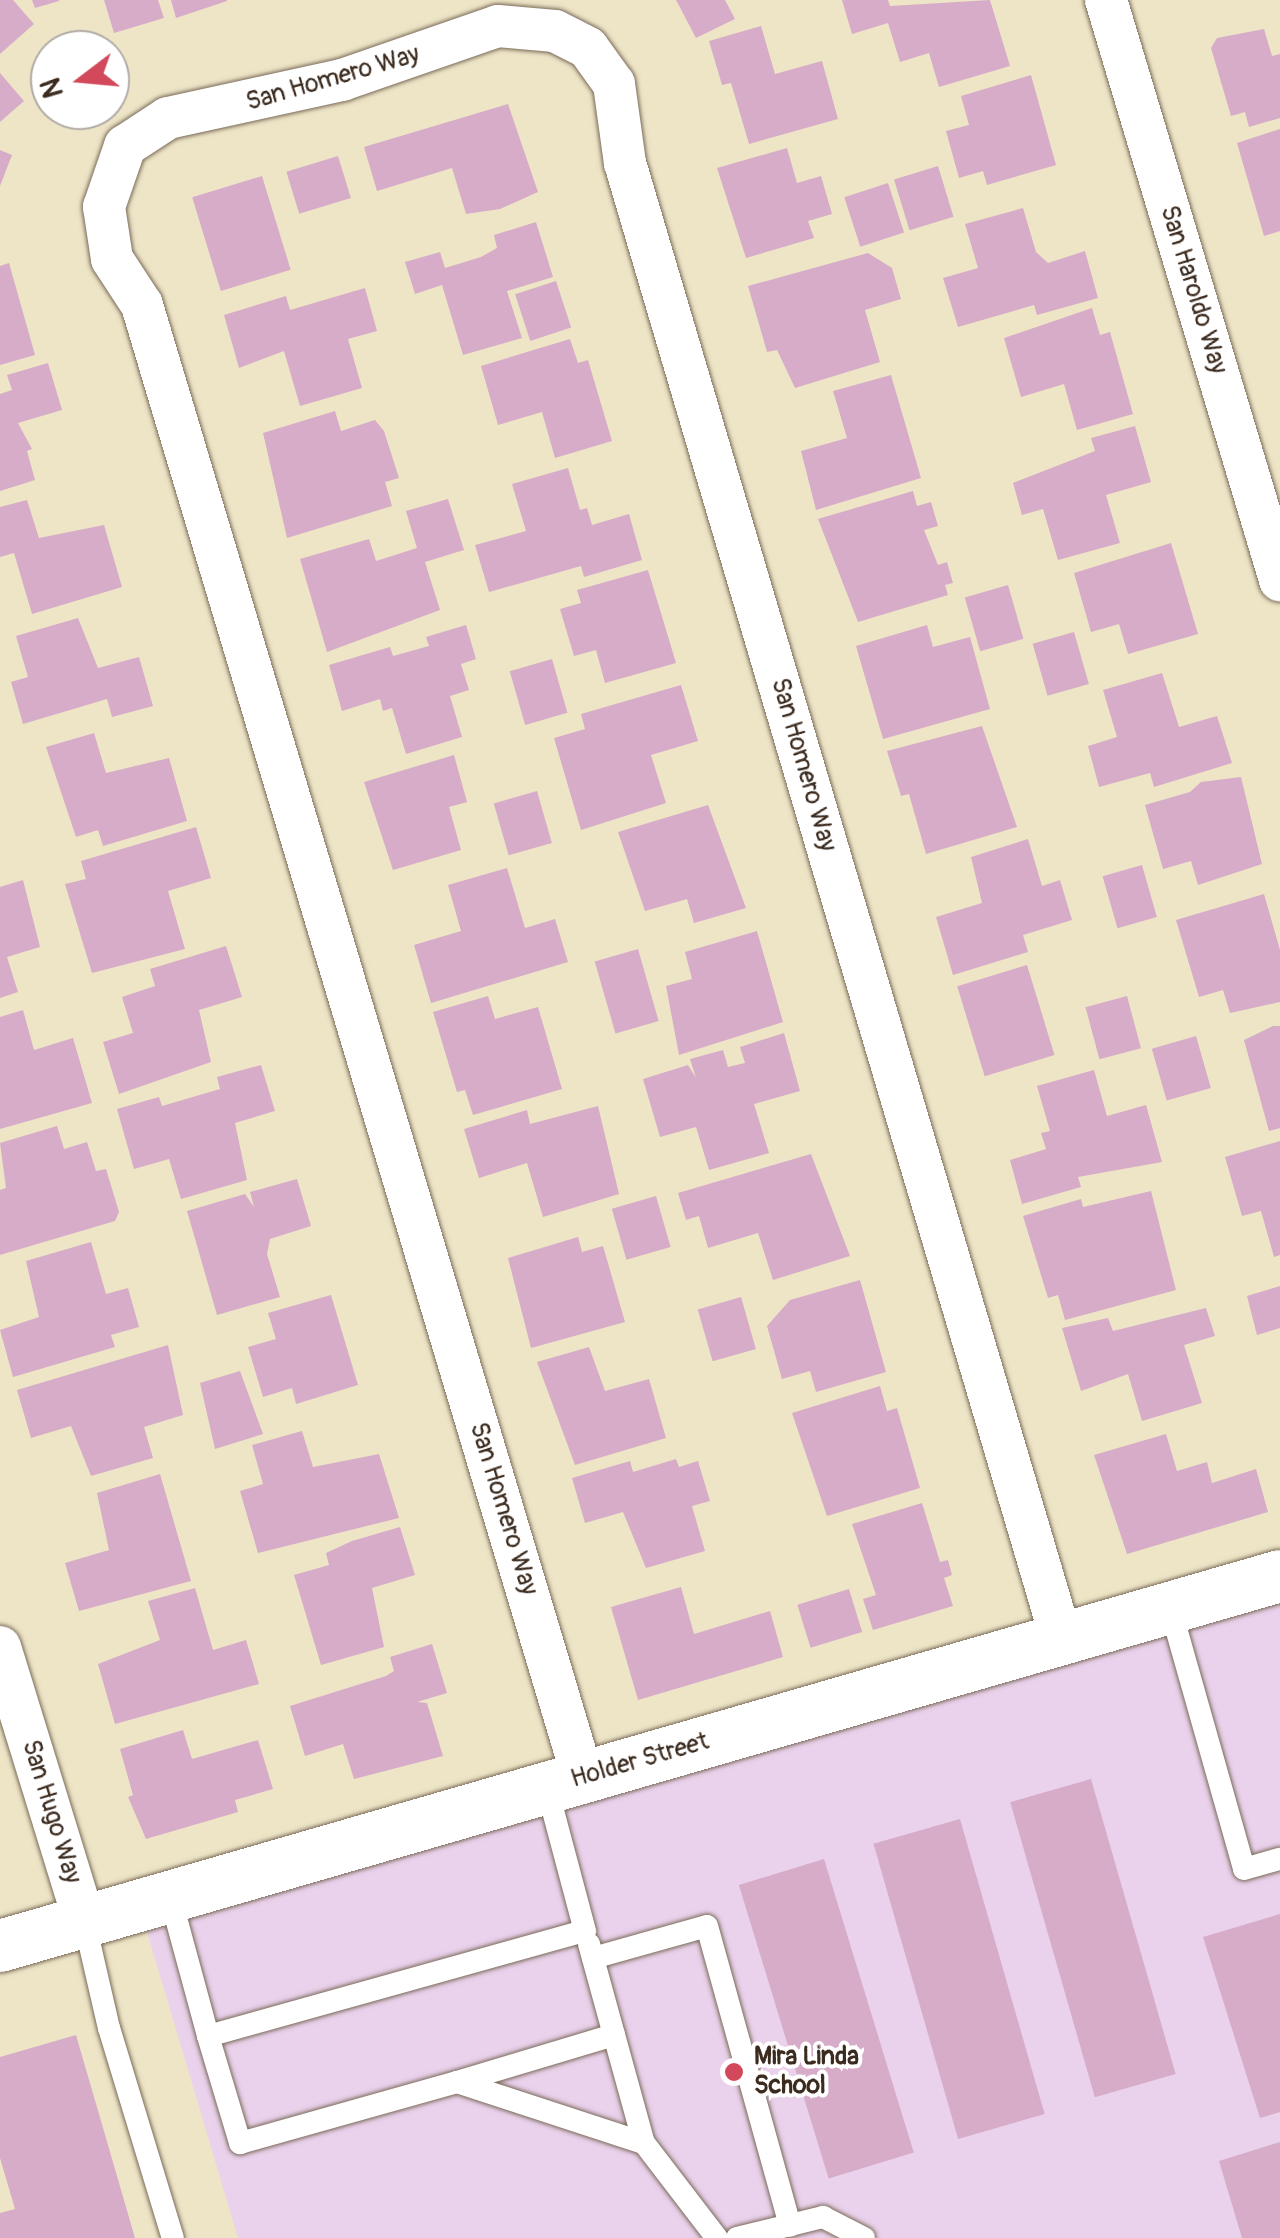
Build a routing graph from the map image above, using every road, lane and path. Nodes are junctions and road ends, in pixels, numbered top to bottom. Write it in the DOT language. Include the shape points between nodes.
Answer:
graph roads {
  1 [pos="1106,0"];
  2 [pos="1280,580"];
  3 [pos="1280,1576"];
  4 [pos="1170,1607"];
  5 [pos="1061,1638"];
  6 [pos="0,1647"];
  7 [pos="565,1783"];
  8 [pos="1280,1859"];
  9 [pos="170,1896"];
  10 [pos="84,1920"];
  11 [pos="585,1930"];
  12 [pos="0,1946"];
  13 [pos="593,1958"];
  14 [pos="614,2035"];
  15 [pos="208,2036"];
  16 [pos="457,2082"];
  17 [pos="644,2143"];
  18 [pos="790,2226"];
  19 [pos="174,2238"];
  20 [pos="717,2238"];
  21 [pos="737,2238"];
  22 [pos="864,2238"];
  1 -- 2 [label="street, San Haroldo Way"];
  3 -- 4 [label="street, Holder Street"];
  4 -- 5 [label="street, Holder Street"];
  4 -- 8 [label="lane" via="1244,1870"];
  5 -- 7 [label="street, Holder Street"];
  5 -- 7 [label="street, San Homero Way" via="625,164 614,84 588,48 555,31 498,26 342,80 168,118 125,146 104,207 112,259 142,305"];
  6 -- 10 [label="street, San Hugo Way"];
  7 -- 9 [label="street, Holder Street"];
  7 -- 11 [label="lane"];
  9 -- 10 [label="street, Holder Street"];
  9 -- 15 [label="lane"];
  10 -- 12 [label="street, Holder Street"];
  10 -- 19 [label="lane" via="109,2028"];
  11 -- 13 [label="lane"];
  11 -- 15 [label="lane"];
  13 -- 14 [label="lane"];
  13 -- 18 [label="lane" via="707,1926"];
  14 -- 16 [label="lane"];
  14 -- 17 [label="lane"];
  15 -- 16 [label="lane" via="240,2143"];
  16 -- 17 [label="lane"];
  17 -- 20 [label="lane"];
  18 -- 21 [label="lane"];
  18 -- 22 [label="lane" via="823,2217"];
}
